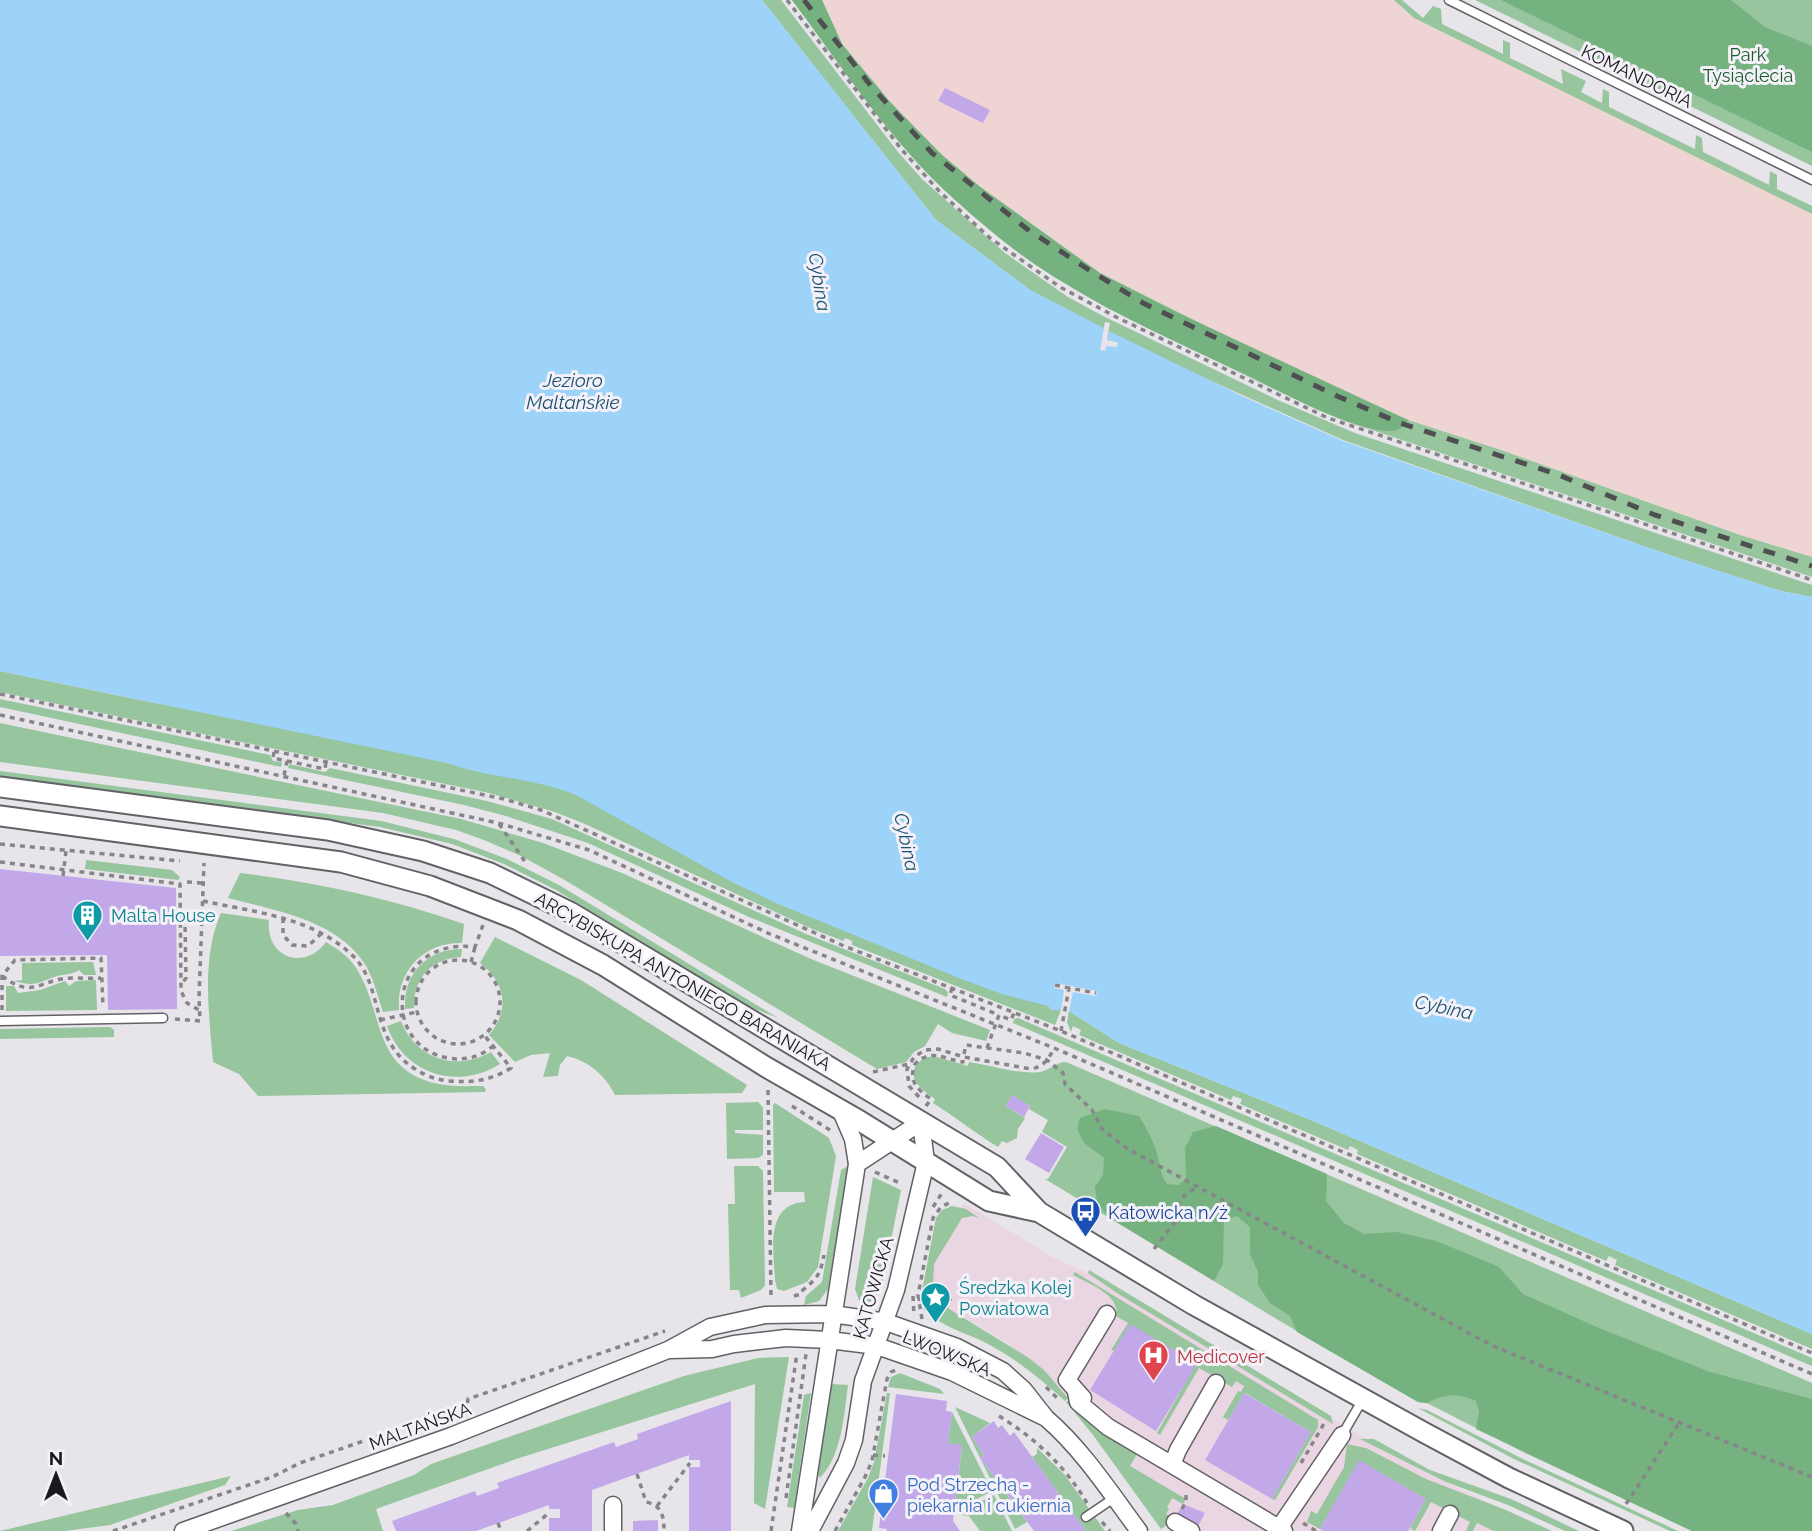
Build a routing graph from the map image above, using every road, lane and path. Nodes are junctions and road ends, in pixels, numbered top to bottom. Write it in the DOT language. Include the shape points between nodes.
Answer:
graph roads {
  1 [pos="787,0"];
  2 [pos="1449,0"];
  3 [pos="1812,180"];
  4 [pos="1812,580"];
  5 [pos="0,694"];
  6 [pos="0,715"];
  7 [pos="275,751"];
  8 [pos="287,761"];
  9 [pos="326,762"];
  10 [pos="284,776"];
  11 [pos="0,788"];
  12 [pos="0,816"];
  13 [pos="498,823"];
  14 [pos="0,844"];
  15 [pos="66,851"];
  16 [pos="0,862"];
  17 [pos="191,862"];
  18 [pos="526,863"];
  19 [pos="216,864"];
  20 [pos="64,870"];
  21 [pos="63,876"];
  22 [pos="203,883"];
  23 [pos="180,884"];
  24 [pos="203,901"];
  25 [pos="283,918"];
  26 [pos="494,930"];
  27 [pos="322,933"];
  28 [pos="475,947"];
  29 [pos="471,963"];
  30 [pos="2,976"];
  31 [pos="102,978"];
  32 [pos="1055,985"];
  33 [pos="952,988"];
  34 [pos="1069,988"];
  35 [pos="1096,993"];
  36 [pos="103,1002"];
  37 [pos="2,1009"];
  38 [pos="200,1010"];
  39 [pos="417,1012"];
  40 [pos="1014,1013"];
  41 [pos="403,1014"];
  42 [pos="999,1015"];
  43 [pos="163,1018"];
  44 [pos="380,1020"];
  45 [pos="0,1021"];
  46 [pos="996,1025"];
  47 [pos="1061,1031"];
  48 [pos="484,1035"];
  49 [pos="493,1046"];
  50 [pos="987,1048"];
  51 [pos="1054,1048"];
  52 [pos="964,1054"];
  53 [pos="963,1060"];
  54 [pos="1047,1060"];
  55 [pos="912,1064"];
  56 [pos="878,1071"];
  57 [pos="778,1097"];
  58 [pos="789,1104"];
  59 [pos="840,1109"];
  60 [pos="923,1116"];
  61 [pos="837,1136"];
  62 [pos="891,1141"];
  63 [pos="926,1162"];
  64 [pos="857,1164"];
  65 [pos="875,1172"];
  66 [pos="902,1184"];
  67 [pos="1198,1186"];
  68 [pos="956,1195"];
  69 [pos="936,1200"];
  70 [pos="942,1202"];
  71 [pos="1039,1212"];
  72 [pos="1154,1249"];
  73 [pos="824,1251"];
  74 [pos="785,1297"];
  75 [pos="771,1298"];
  76 [pos="953,1298"];
  77 [pos="918,1299"];
  78 [pos="833,1314"];
  79 [pos="1107,1314"];
  80 [pos="886,1322"];
  81 [pos="921,1322"];
  82 [pos="666,1330"];
  83 [pos="829,1340"];
  84 [pos="877,1346"];
  85 [pos="668,1350"];
  86 [pos="798,1351"];
  87 [pos="1812,1353"];
  88 [pos="807,1354"];
  89 [pos="1812,1374"];
  90 [pos="1216,1383"];
  91 [pos="1363,1399"];
  92 [pos="997,1414"];
  93 [pos="454,1417"];
  94 [pos="1046,1418"];
  95 [pos="436,1423"];
  96 [pos="1679,1423"];
  97 [pos="1342,1435"];
  98 [pos="873,1455"];
  99 [pos="885,1456"];
  100 [pos="690,1463"];
  101 [pos="1179,1468"];
  102 [pos="637,1474"];
  103 [pos="1812,1477"];
  104 [pos="1114,1498"];
  105 [pos="1086,1501"];
  106 [pos="613,1504"];
  107 [pos="1626,1504"];
  108 [pos="657,1506"];
  109 [pos="785,1507"];
  110 [pos="284,1510"];
  111 [pos="549,1513"];
  112 [pos="1450,1514"];
  113 [pos="1086,1517"];
  114 [pos="1175,1522"];
  115 [pos="498,1523"];
  116 [pos="1104,1525"];
  117 [pos="1287,1526"];
  118 [pos="113,1531"];
  119 [pos="183,1531"];
  120 [pos="298,1531"];
  121 [pos="500,1531"];
  122 [pos="527,1531"];
  123 [pos="613,1531"];
  124 [pos="664,1531"];
  125 [pos="771,1531"];
  126 [pos="800,1531"];
  127 [pos="810,1531"];
  128 [pos="1110,1531"];
  129 [pos="1139,1531"];
  130 [pos="1191,1531"];
  131 [pos="1441,1531"];
  132 [pos="1623,1531"];
  1 -- 4 [label="path" via="902,150 940,192 990,238 1060,287 1328,418"];
  2 -- 3 [label="lane, KOMANDORIA"];
  5 -- 7 [label="path"];
  6 -- 10 [label="path"];
  7 -- 8 [label="path" via="273,758"];
  7 -- 9 [label="path"];
  8 -- 9 [label="path" via="325,769"];
  8 -- 10 [label="path"];
  9 -- 33 [label="path" via="541,810 844,946"];
  10 -- 13 [label="path"];
  11 -- 60 [label="street, ARCYBISKUPA ANTONIEGO BARANIAKA" via="328,830 480,869 570,912"];
  12 -- 59 [label="street, ARCYBISKUPA ANTONIEGO BARANIAKA" via="308,856 430,886 518,920 578,950"];
  13 -- 18 [label="path"];
  13 -- 46 [label="path" via="589,850 770,934"];
  14 -- 15 [label="path"];
  15 -- 17 [label="path"];
  15 -- 20 [label="path"];
  16 -- 20 [label="path"];
  19 -- 22 [label="path" via="204,863"];
  20 -- 21 [label="path"];
  20 -- 23 [label="path"];
  22 -- 23 [label="path"];
  22 -- 24 [label="path"];
  23 -- 38 [label="path" via="181,991 187,1003"];
  24 -- 25 [label="path"];
  24 -- 38 [label="path"];
  25 -- 27 [label="path"];
  25 -- 27 [label="path" via="283,935 292,945 308,946"];
  26 -- 28 [label="path" via="483,925"];
  27 -- 44 [label="path" via="358,961"];
  28 -- 29 [label="path"];
  28 -- 41 [label="path" via="450,946 419,961 404,985"];
  29 -- 39 [label="path" via="449,962 430,972 418,990"];
  29 -- 48 [label="path" via="490,975 499,995 497,1018"];
  30 -- 31 [label="path" via="26,988 61,979"];
  30 -- 31 [label="path" via="16,960 100,958"];
  30 -- 37 [label="path"];
  31 -- 36 [label="path"];
  32 -- 34 [label="path"];
  33 -- 40 [label="path"];
  33 -- 42 [label="path" via="950,995"];
  34 -- 35 [label="path"];
  34 -- 47 [label="path"];
  38 -- 43 [label="path" via="200,1021"];
  39 -- 41 [label="path"];
  39 -- 48 [label="path" via="427,1030 444,1042 464,1044"];
  40 -- 42 [label="path" via="1011,1020"];
  40 -- 47 [label="path"];
  41 -- 44 [label="path"];
  41 -- 49 [label="path" via="421,1045 442,1057 472,1057"];
  42 -- 46 [label="path"];
  43 -- 45 [label="lane"];
  44 -- 49 [label="path" via="405,1062 443,1081 482,1081 512,1068"];
  46 -- 50 [label="path"];
  46 -- 51 [label="path"];
  47 -- 87 [label="path"];
  48 -- 49 [label="path"];
  50 -- 52 [label="path" via="966,1045"];
  50 -- 54 [label="path"];
  51 -- 54 [label="path"];
  51 -- 89 [label="path"];
  53 -- 55 [label="path" via="936,1054"];
  54 -- 55 [label="path" via="1031,1069 932,1048 919,1052"];
  54 -- 67 [label="path" via="1063,1073 1065,1084 1092,1110 1102,1129 1126,1148"];
  55 -- 56 [label="path"];
  55 -- 60 [label="path" via="912,1080 931,1098"];
  57 -- 75 [label="path" via="768,1090"];
  58 -- 61 [label="path"];
  59 -- 62 [label="street, ARCYBISKUPA ANTONIEGO BARANIAKA"];
  59 -- 64 [label="street, KATOWICKA" via="853,1139"];
  60 -- 62 [label="street"];
  60 -- 63 [label="street, KATOWICKA"];
  60 -- 71 [label="street, ARCYBISKUPA ANTONIEGO BARANIAKA" via="997,1167"];
  62 -- 63 [label="street, ARCYBISKUPA ANTONIEGO BARANIAKA"];
  62 -- 64 [label="street"];
  63 -- 71 [label="street, ARCYBISKUPA ANTONIEGO BARANIAKA" via="989,1201"];
  63 -- 80 [label="street, KATOWICKA"];
  64 -- 78 [label="street, KATOWICKA"];
  65 -- 66 [label="path"];
  67 -- 72 [label="path" via="1184,1196 1176,1221"];
  67 -- 96 [label="path" via="1493,1346"];
  68 -- 77 [label="path" via="935,1213"];
  69 -- 70 [label="path"];
  71 -- 91 [label="street, ARCYBISKUPA ANTONIEGO BARANIAKA"];
  73 -- 74 [label="path" via="816,1280 798,1296"];
  76 -- 77 [label="path" via="940,1304"];
  77 -- 81 [label="path"];
  78 -- 80 [label="street, LWOWSKA"];
  78 -- 83 [label="street, KATOWICKA"];
  78 -- 85 [label="street, MALTAŃSKA" via="774,1314 734,1321 710,1327"];
  79 -- 101 [label="street" via="1066,1380 1078,1402 1108,1427"];
  80 -- 84 [label="street, KATOWICKA"];
  80 -- 94 [label="street, LWOWSKA" via="957,1347 1003,1371"];
  82 -- 93 [label="path" via="468,1399 466,1413"];
  83 -- 84 [label="street, LWOWSKA"];
  83 -- 85 [label="street, MALTAŃSKA" via="786,1338"];
  83 -- 126 [label="street, KATOWICKA"];
  84 -- 94 [label="street, LWOWSKA" via="952,1372"];
  84 -- 127 [label="street, KATOWICKA" via="863,1381 846,1463"];
  85 -- 119 [label="street, MALTAŃSKA" via="439,1441"];
  86 -- 125 [label="path"];
  88 -- 109 [label="path"];
  90 -- 101 [label="street"];
  91 -- 97 [label="lane"];
  91 -- 132 [label="street, ARCYBISKUPA ANTONIEGO BARANIAKA" via="1509,1478"];
  92 -- 105 [label="path" via="1048,1454"];
  94 -- 104 [label="street, LWOWSKA"];
  95 -- 118 [label="path" via="407,1426"];
  96 -- 103 [label="path"];
  96 -- 107 [label="path"];
  97 -- 117 [label="street"];
  98 -- 99 [label="path"];
  100 -- 108 [label="path"];
  101 -- 114 [label="path" via="1186,1501"];
  101 -- 117 [label="street"];
  102 -- 108 [label="path" via="646,1502"];
  104 -- 113 [label="lane"];
  104 -- 129 [label="street, LWOWSKA"];
  106 -- 123 [label="street"];
  108 -- 124 [label="path" via="664,1518"];
  110 -- 120 [label="path"];
  111 -- 122 [label="path"];
  112 -- 131 [label="street"];
  114 -- 130 [label="street"];
  115 -- 121 [label="path"];
  116 -- 128 [label="path"];
}
